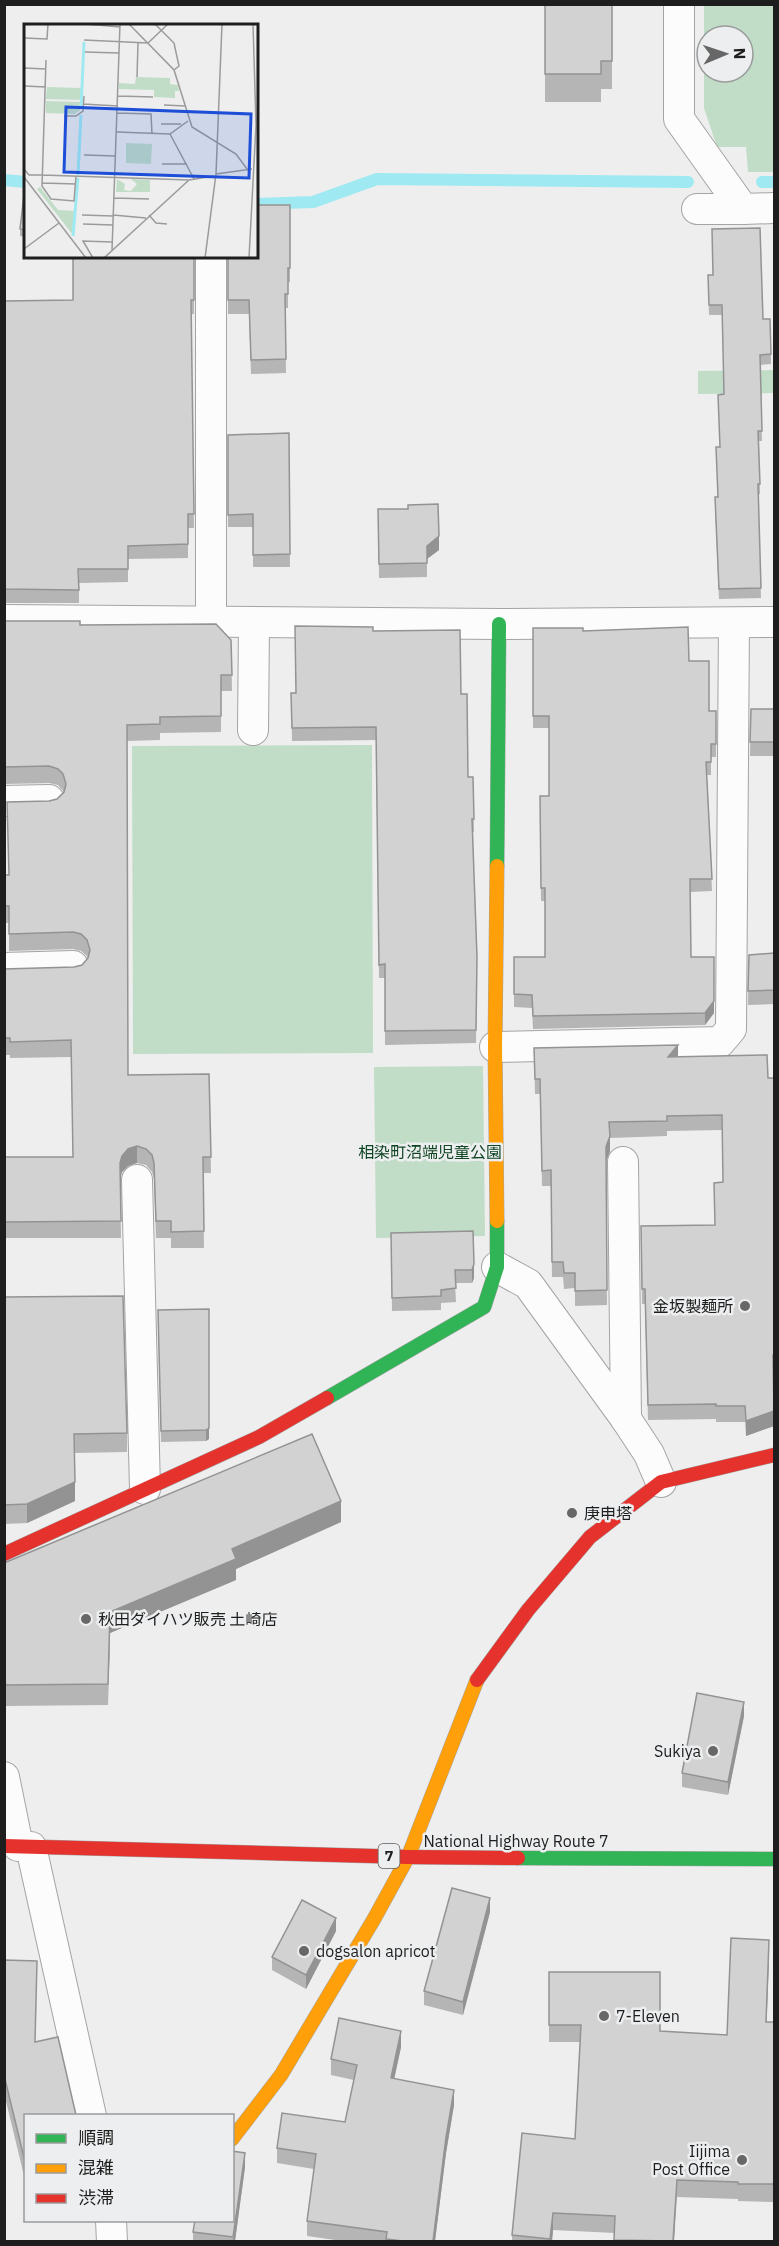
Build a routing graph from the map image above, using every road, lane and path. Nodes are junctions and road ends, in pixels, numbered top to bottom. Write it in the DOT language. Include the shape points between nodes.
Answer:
graph roads {
  1 [pos="679,4"];
  2 [pos="774,208"];
  3 [pos="698,209"];
  4 [pos="743,209"];
  5 [pos="211,258"];
  6 [pos="4,620"];
  7 [pos="211,622"];
  8 [pos="254,622"];
  9 [pos="734,622"];
  10 [pos="774,622"];
  11 [pos="499,624"];
  12 [pos="253,730"];
  13 [pos="49,800"];
  14 [pos="4,801"];
  15 [pos="73,966"];
  16 [pos="4,968"];
  17 [pos="495,1047"];
  18 [pos="623,1162"];
  19 [pos="137,1180"];
  20 [pos="497,1267"];
  21 [pos="626,1419"];
  22 [pos="774,1455"];
  23 [pos="661,1482"];
  24 [pos="145,1489"];
  25 [pos="4,1554"];
  26 [pos="4,1777"];
  27 [pos="18,1846"];
  28 [pos="408,1857"];
  29 [pos="774,1859"];
  30 [pos="91,2114"];
  31 [pos="234,2136"];
  32 [pos="111,2222"];
  33 [pos="112,2241"];
  1 -- 4 [label="street" via="679,119"];
  2 -- 4 [label="street"];
  3 -- 4 [label="street"];
  5 -- 7 [label="street"];
  6 -- 7 [label="street"];
  7 -- 8 [label="street"];
  8 -- 11 [label="street"];
  8 -- 12 [label="street"];
  9 -- 10 [label="street"];
  9 -- 11 [label="street"];
  9 -- 17 [label="street" via="731,1029 720,1042"];
  11 -- 17 [label="main road"];
  13 -- 14 [label="street"];
  15 -- 16 [label="street"];
  17 -- 20 [label="main road"];
  18 -- 21 [label="street"];
  19 -- 24 [label="street"];
  20 -- 21 [label="street" via="528,1284"];
  20 -- 24 [label="main road" via="484,1307 259,1437"];
  21 -- 23 [label="street" via="649,1454"];
  22 -- 23 [label="main road"];
  23 -- 28 [label="main road" via="590,1537 528,1610 475,1683"];
  24 -- 25 [label="main road"];
  26 -- 27 [label="street"];
  27 -- 28 [label="main road, National Highway Route 7 / 7"];
  27 -- 30 [label="street"];
  28 -- 29 [label="main road, National Highway Route 7 / 7"];
  28 -- 31 [label="main road" via="281,2075"];
  32 -- 33 [label="street"];
}
